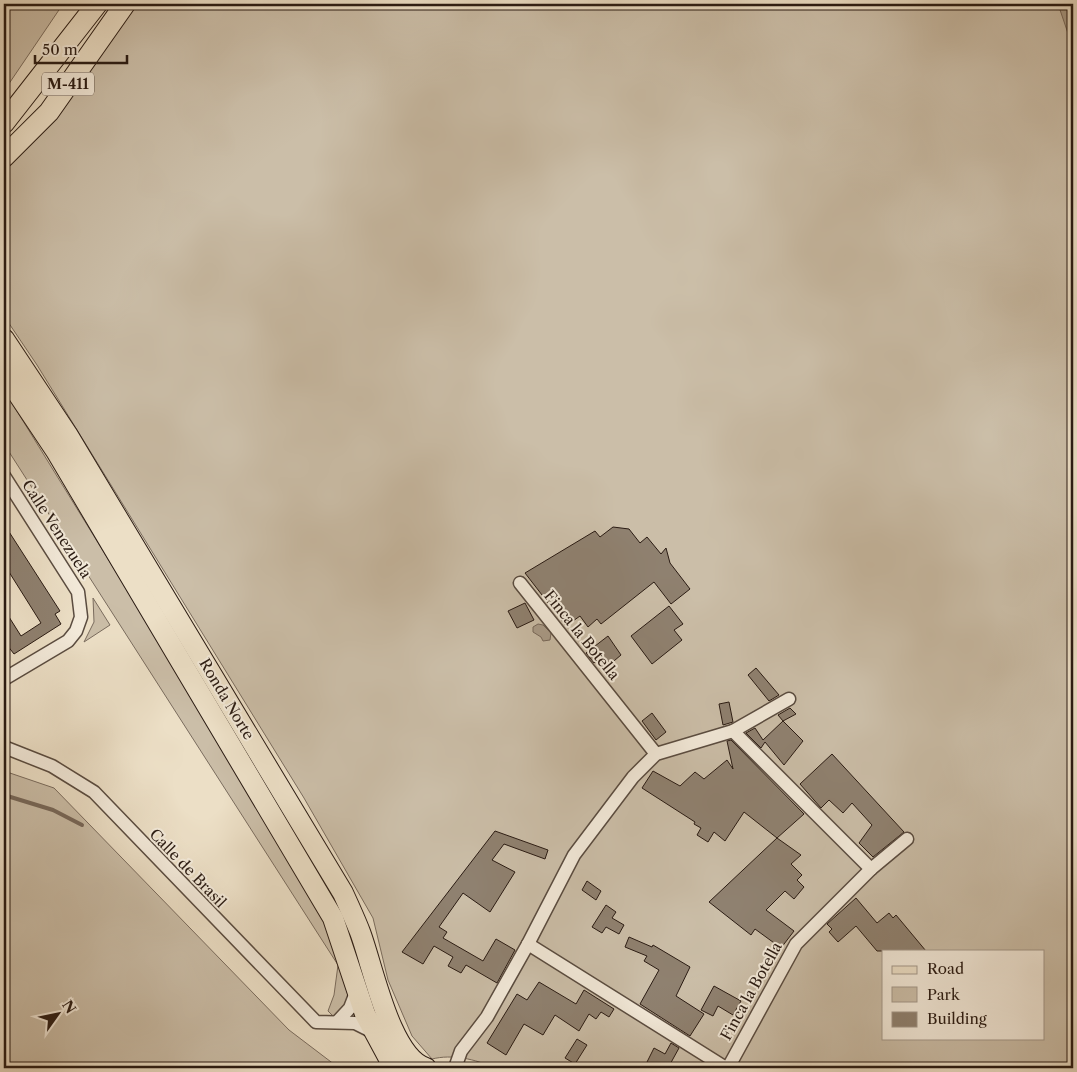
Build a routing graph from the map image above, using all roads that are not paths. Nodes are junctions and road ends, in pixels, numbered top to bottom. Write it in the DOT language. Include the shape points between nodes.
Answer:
graph roads {
  1 [pos="97,4"];
  2 [pos="125,4"];
  3 [pos="4,123"];
  4 [pos="4,157"];
  5 [pos="4,339"];
  6 [pos="4,373"];
  7 [pos="4,476"];
  8 [pos="520,583"];
  9 [pos="4,679"];
  10 [pos="788,699"];
  11 [pos="733,731"];
  12 [pos="4,747"];
  13 [pos="656,754"];
  14 [pos="906,839"];
  15 [pos="871,868"];
  16 [pos="528,944"];
  17 [pos="357,990"];
  18 [pos="337,1022"];
  19 [pos="375,1032"];
  20 [pos="394,1068"];
  21 [pos="426,1068"];
  22 [pos="455,1068"];
  23 [pos="727,1068"];
  1 -- 3 [label="main road"];
  2 -- 4 [label="main road, M-411" via="49,112"];
  5 -- 21 [label="main road, Ronda Norte" via="87,467 343,893 360,933 384,1009 406,1056"];
  6 -- 17 [label="main road, Ronda Norte" via="56,451 333,918"];
  7 -- 9 [label="street, Calle Venezuela" via="78,592 81,617 68,641"];
  8 -- 13 [label="street, Finca la Botella"];
  10 -- 11 [label="street"];
  11 -- 13 [label="street"];
  11 -- 15 [label="street"];
  12 -- 18 [label="street, Calle de Brasil" via="52,766 94,792 316,1022"];
  13 -- 16 [label="street" via="633,777 574,855"];
  14 -- 15 [label="street, Finca la Botella"];
  15 -- 23 [label="street, Finca la Botella" via="796,944"];
  16 -- 22 [label="street" via="487,1017 461,1051"];
  16 -- 23 [label="street, Finca la Botella"];
  17 -- 18 [label="street" via="350,1008"];
  17 -- 19 [label="main road, Ronda Norte"];
  18 -- 19 [label="street, Calle de Brasil" via="355,1023"];
  19 -- 20 [label="main road, Ronda Norte"];
}
